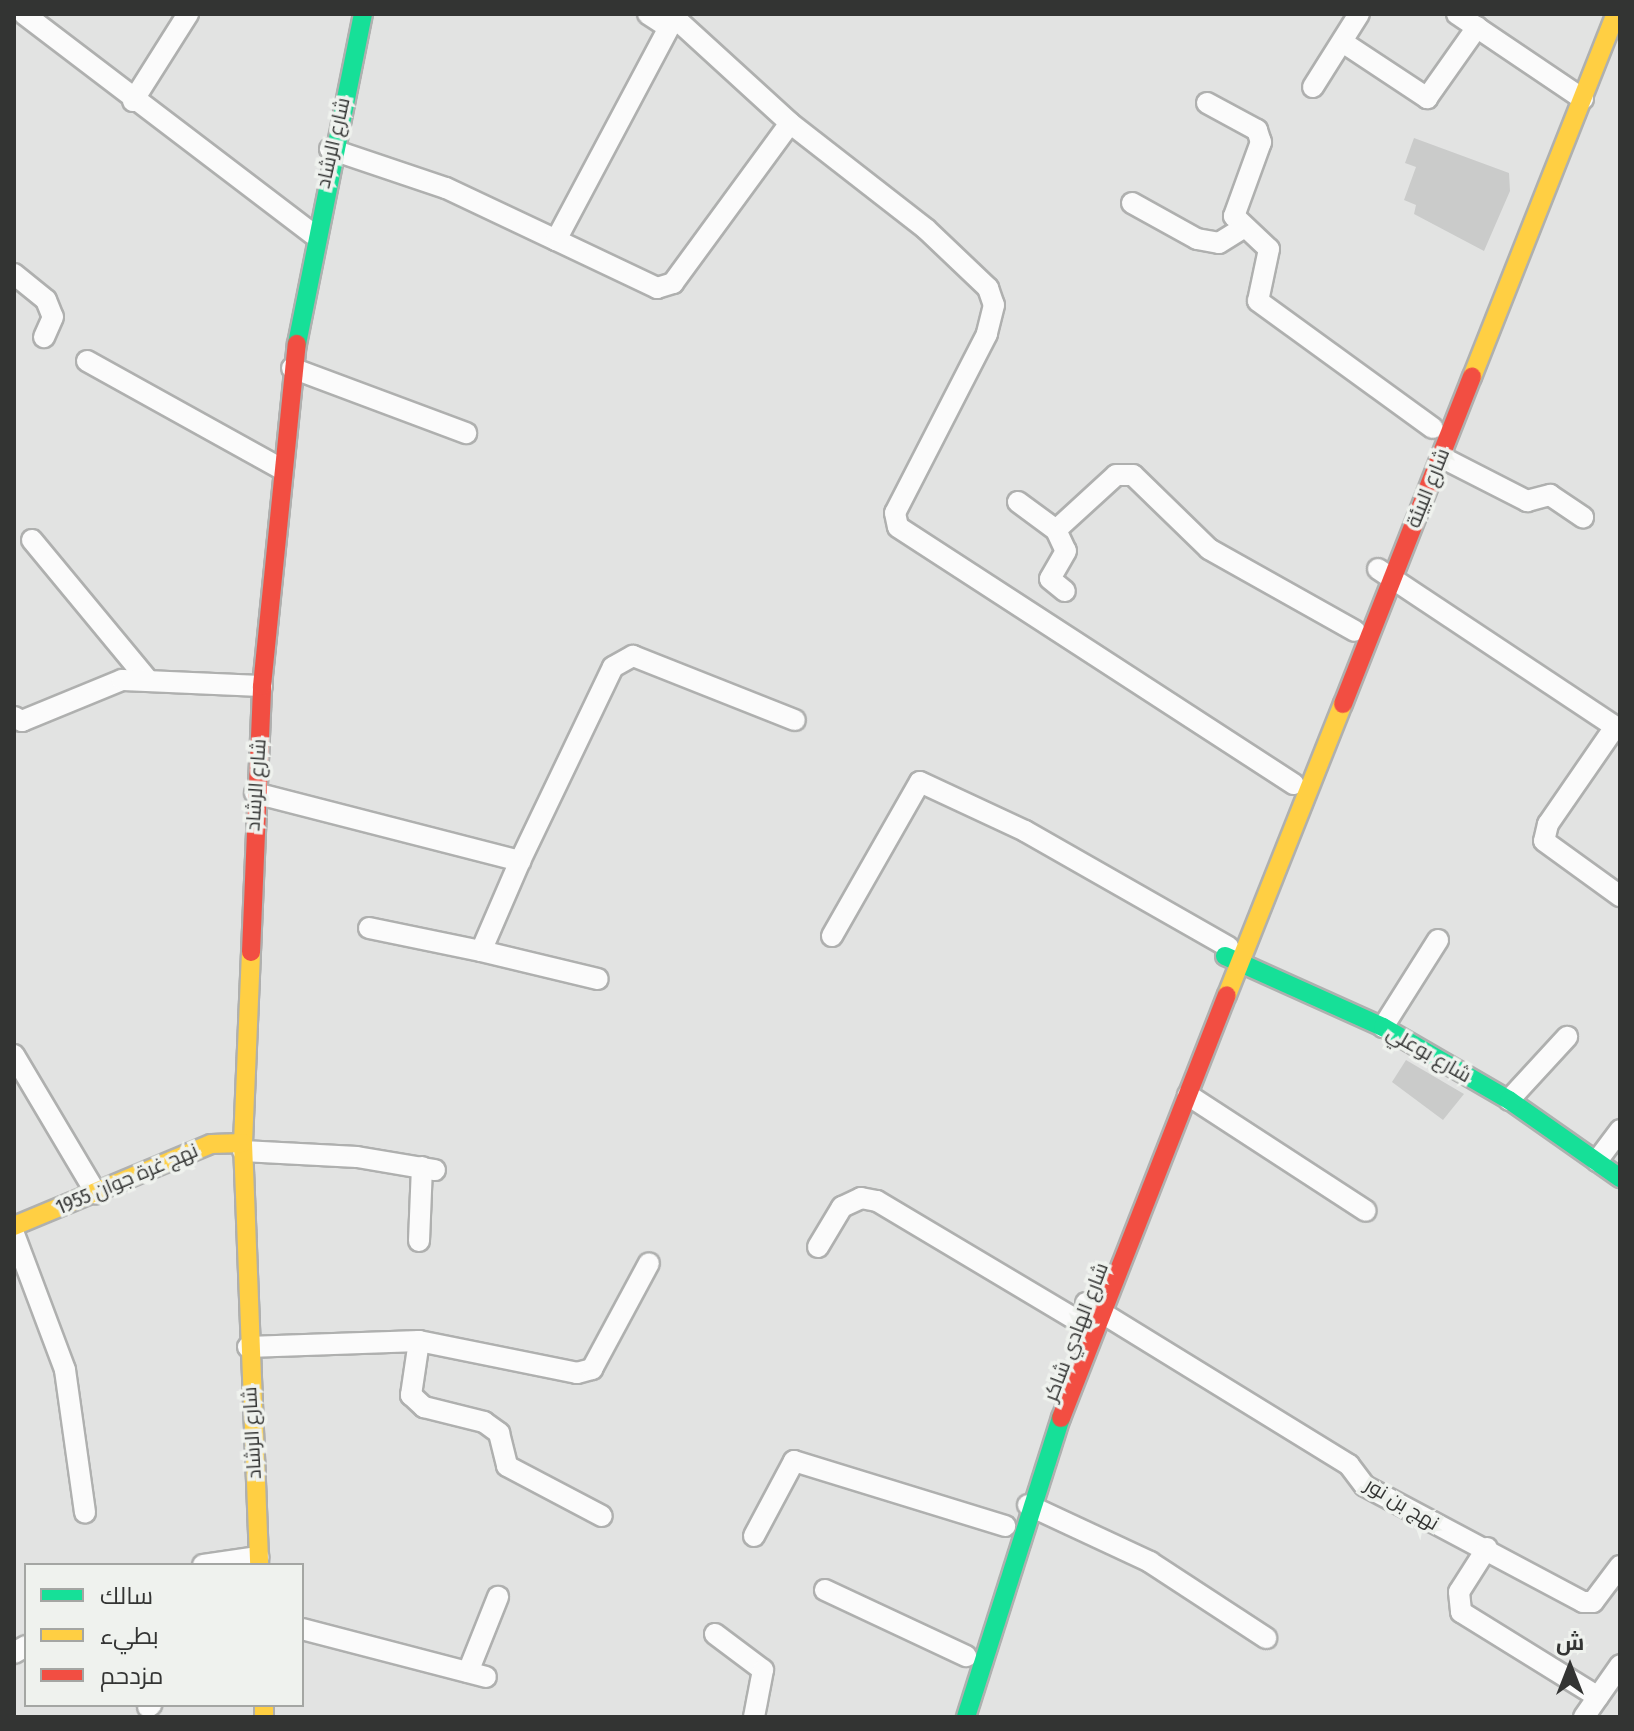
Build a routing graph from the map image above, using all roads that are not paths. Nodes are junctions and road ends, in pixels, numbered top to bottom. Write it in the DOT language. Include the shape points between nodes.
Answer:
graph roads {
  1 [pos="24,14"];
  2 [pos="188,14"];
  3 [pos="363,14"];
  4 [pos="648,14"];
  5 [pos="1359,14"];
  6 [pos="1457,14"];
  7 [pos="1597,14"];
  8 [pos="1616,14"];
  9 [pos="673,19"];
  10 [pos="1477,27"];
  11 [pos="1344,43"];
  12 [pos="1313,87"];
  13 [pos="1575,94"];
  14 [pos="133,101"];
  15 [pos="1207,103"];
  16 [pos="790,123"];
  17 [pos="330,149"];
  18 [pos="1132,203"];
  19 [pos="1241,229"];
  20 [pos="313,234"];
  21 [pos="556,240"];
  22 [pos="14,274"];
  23 [pos="44,337"];
  24 [pos="87,361"];
  25 [pos="292,368"];
  26 [pos="1433,428"];
  27 [pos="466,433"];
  28 [pos="1441,457"];
  29 [pos="280,468"];
  30 [pos="1018,502"];
  31 [pos="1583,517"];
  32 [pos="1056,530"];
  33 [pos="32,540"];
  34 [pos="1385,573"];
  35 [pos="1065,591"];
  36 [pos="1355,631"];
  37 [pos="147,679"];
  38 [pos="262,686"];
  39 [pos="1334,706"];
  40 [pos="795,720"];
  41 [pos="17,722"];
  42 [pos="1618,728"];
  43 [pos="1294,784"];
  44 [pos="255,793"];
  45 [pos="520,861"];
  46 [pos="1620,896"];
  47 [pos="369,928"];
  48 [pos="832,936"];
  49 [pos="1438,940"];
  50 [pos="481,951"];
  51 [pos="1231,955"];
  52 [pos="598,979"];
  53 [pos="1383,1027"];
  54 [pos="1567,1037"];
  55 [pos="14,1055"];
  56 [pos="1188,1095"];
  57 [pos="1509,1100"];
  58 [pos="1620,1130"];
  59 [pos="243,1147"];
  60 [pos="1597,1161"];
  61 [pos="1620,1178"];
  62 [pos="96,1193"];
  63 [pos="1366,1211"];
  64 [pos="14,1226"];
  65 [pos="14,1234"];
  66 [pos="419,1241"];
  67 [pos="818,1247"];
  68 [pos="649,1263"];
  69 [pos="1089,1312"];
  70 [pos="419,1341"];
  71 [pos="248,1347"];
  72 [pos="1028,1505"];
  73 [pos="85,1513"];
  74 [pos="602,1516"];
  75 [pos="1012,1530"];
  76 [pos="754,1536"];
  77 [pos="1487,1548"];
  78 [pos="258,1561"];
  79 [pos="230,1563"];
  80 [pos="1620,1566"];
  81 [pos="825,1590"];
  82 [pos="498,1597"];
  83 [pos="304,1630"];
  84 [pos="715,1634"];
  85 [pos="1266,1638"];
  86 [pos="966,1656"];
  87 [pos="1620,1665"];
  88 [pos="1598,1697"];
  89 [pos="754,1717"];
  90 [pos="950,1717"];
  91 [pos="966,1717"];
  92 [pos="1584,1717"];
  1 -- 14 [label="street"];
  2 -- 14 [label="street"];
  3 -- 17 [label="main road, شارع الرشاد"];
  4 -- 9 [label="street"];
  5 -- 11 [label="street"];
  6 -- 10 [label="street"];
  7 -- 13 [label="main road, شارع البيئة"];
  8 -- 13 [label="main road, شارع البيئة"];
  9 -- 16 [label="street"];
  9 -- 21 [label="street"];
  10 -- 11 [label="street" via="1427,98"];
  10 -- 13 [label="street"];
  11 -- 12 [label="street"];
  13 -- 26 [label="main road, شارع البيئة"];
  13 -- 28 [label="main road, شارع البيئة"];
  14 -- 20 [label="street"];
  15 -- 19 [label="street" via="1257,130 1261,142 1234,216"];
  16 -- 21 [label="street" via="673,283 657,288"];
  16 -- 43 [label="street" via="926,229 992,296 987,334 943,408 895,513 898,527"];
  17 -- 20 [label="main road, شارع الرشاد"];
  17 -- 21 [label="street" via="446,188"];
  18 -- 19 [label="street" via="1197,239 1219,243"];
  19 -- 26 [label="street" via="1269,249 1258,301"];
  20 -- 25 [label="main road, شارع الرشاد"];
  22 -- 23 [label="street" via="46,300 53,317"];
  24 -- 29 [label="street"];
  25 -- 27 [label="street"];
  25 -- 29 [label="main road, شارع الرشاد"];
  26 -- 34 [label="main road, شارع البيئة"];
  28 -- 31 [label="street" via="1527,501 1550,495"];
  28 -- 34 [label="main road, شارع البيئة"];
  29 -- 38 [label="main road, شارع الرشاد"];
  30 -- 32 [label="street"];
  32 -- 35 [label="street" via="1066,551 1050,579"];
  32 -- 36 [label="street" via="1116,475 1133,475 1209,549"];
  33 -- 37 [label="street"];
  34 -- 36 [label="main road, شارع البيئة"];
  34 -- 39 [label="main road, شارع البيئة"];
  34 -- 42 [label="street"];
  36 -- 39 [label="main road, شارع البيئة"];
  37 -- 38 [label="street"];
  37 -- 41 [label="street" via="100,686"];
  38 -- 44 [label="main road, شارع الرشاد"];
  39 -- 43 [label="main road, شارع البيئة"];
  39 -- 51 [label="main road, شارع البيئة"];
  40 -- 45 [label="street" via="633,656 613,667"];
  42 -- 46 [label="street" via="1548,824 1544,841"];
  43 -- 51 [label="main road, شارع البيئة"];
  44 -- 45 [label="street"];
  44 -- 59 [label="main road, شارع الرشاد"];
  45 -- 50 [label="street"];
  47 -- 50 [label="street"];
  48 -- 51 [label="street" via="920,782 1025,831"];
  49 -- 53 [label="street"];
  50 -- 52 [label="street"];
  51 -- 53 [label="main road, شارع بوعلي"];
  51 -- 56 [label="main road, شارع الهادي شاكر"];
  51 -- 69 [label="main road, شارع الهادي شاكر"];
  53 -- 57 [label="main road, شارع بوعلي"];
  54 -- 57 [label="street"];
  55 -- 62 [label="street"];
  56 -- 63 [label="street"];
  56 -- 69 [label="main road, شارع الهادي شاكر"];
  57 -- 60 [label="main road, شارع بوعلي"];
  58 -- 60 [label="street"];
  59 -- 62 [label="main road, نهج غرة جوان 1955" via="211,1144"];
  59 -- 66 [label="street" via="429,1169"];
  59 -- 71 [label="main road, شارع الرشاد"];
  60 -- 61 [label="main road, شارع بوعلي"];
  62 -- 64 [label="main road, نهج غرة جوان 1955"];
  65 -- 73 [label="street" via="65,1370"];
  67 -- 69 [label="street, نهج بن نور" via="842,1207 861,1198 877,1201"];
  68 -- 70 [label="street" via="592,1369 577,1373"];
  69 -- 72 [label="main road, شارع الهادي شاكر"];
  69 -- 75 [label="main road, شارع الهادي شاكر"];
  69 -- 77 [label="street, نهج بن نور" via="1349,1465 1365,1486"];
  70 -- 71 [label="street"];
  70 -- 74 [label="street" via="411,1395 424,1407 484,1422 499,1433 507,1466"];
  71 -- 78 [label="main road, شارع الرشاد"];
  72 -- 75 [label="main road, شارع الهادي شاكر"];
  72 -- 85 [label="street" via="1150,1562"];
  75 -- 76 [label="street" via="794,1461"];
  75 -- 86 [label="main road, شارع الهادي شاكر"];
  75 -- 91 [label="main road, شارع الهادي شاكر"];
  77 -- 80 [label="street, نهج بن نور" via="1583,1602 1593,1602"];
  77 -- 88 [label="street" via="1459,1592 1461,1612"];
  78 -- 79 [label="street"];
  81 -- 86 [label="street"];
  82 -- 83 [label="street" via="477,1675"];
  84 -- 89 [label="street" via="763,1670"];
  86 -- 90 [label="main road, شارع الهادي شاكر"];
  87 -- 88 [label="street"];
  88 -- 92 [label="street"];
}
